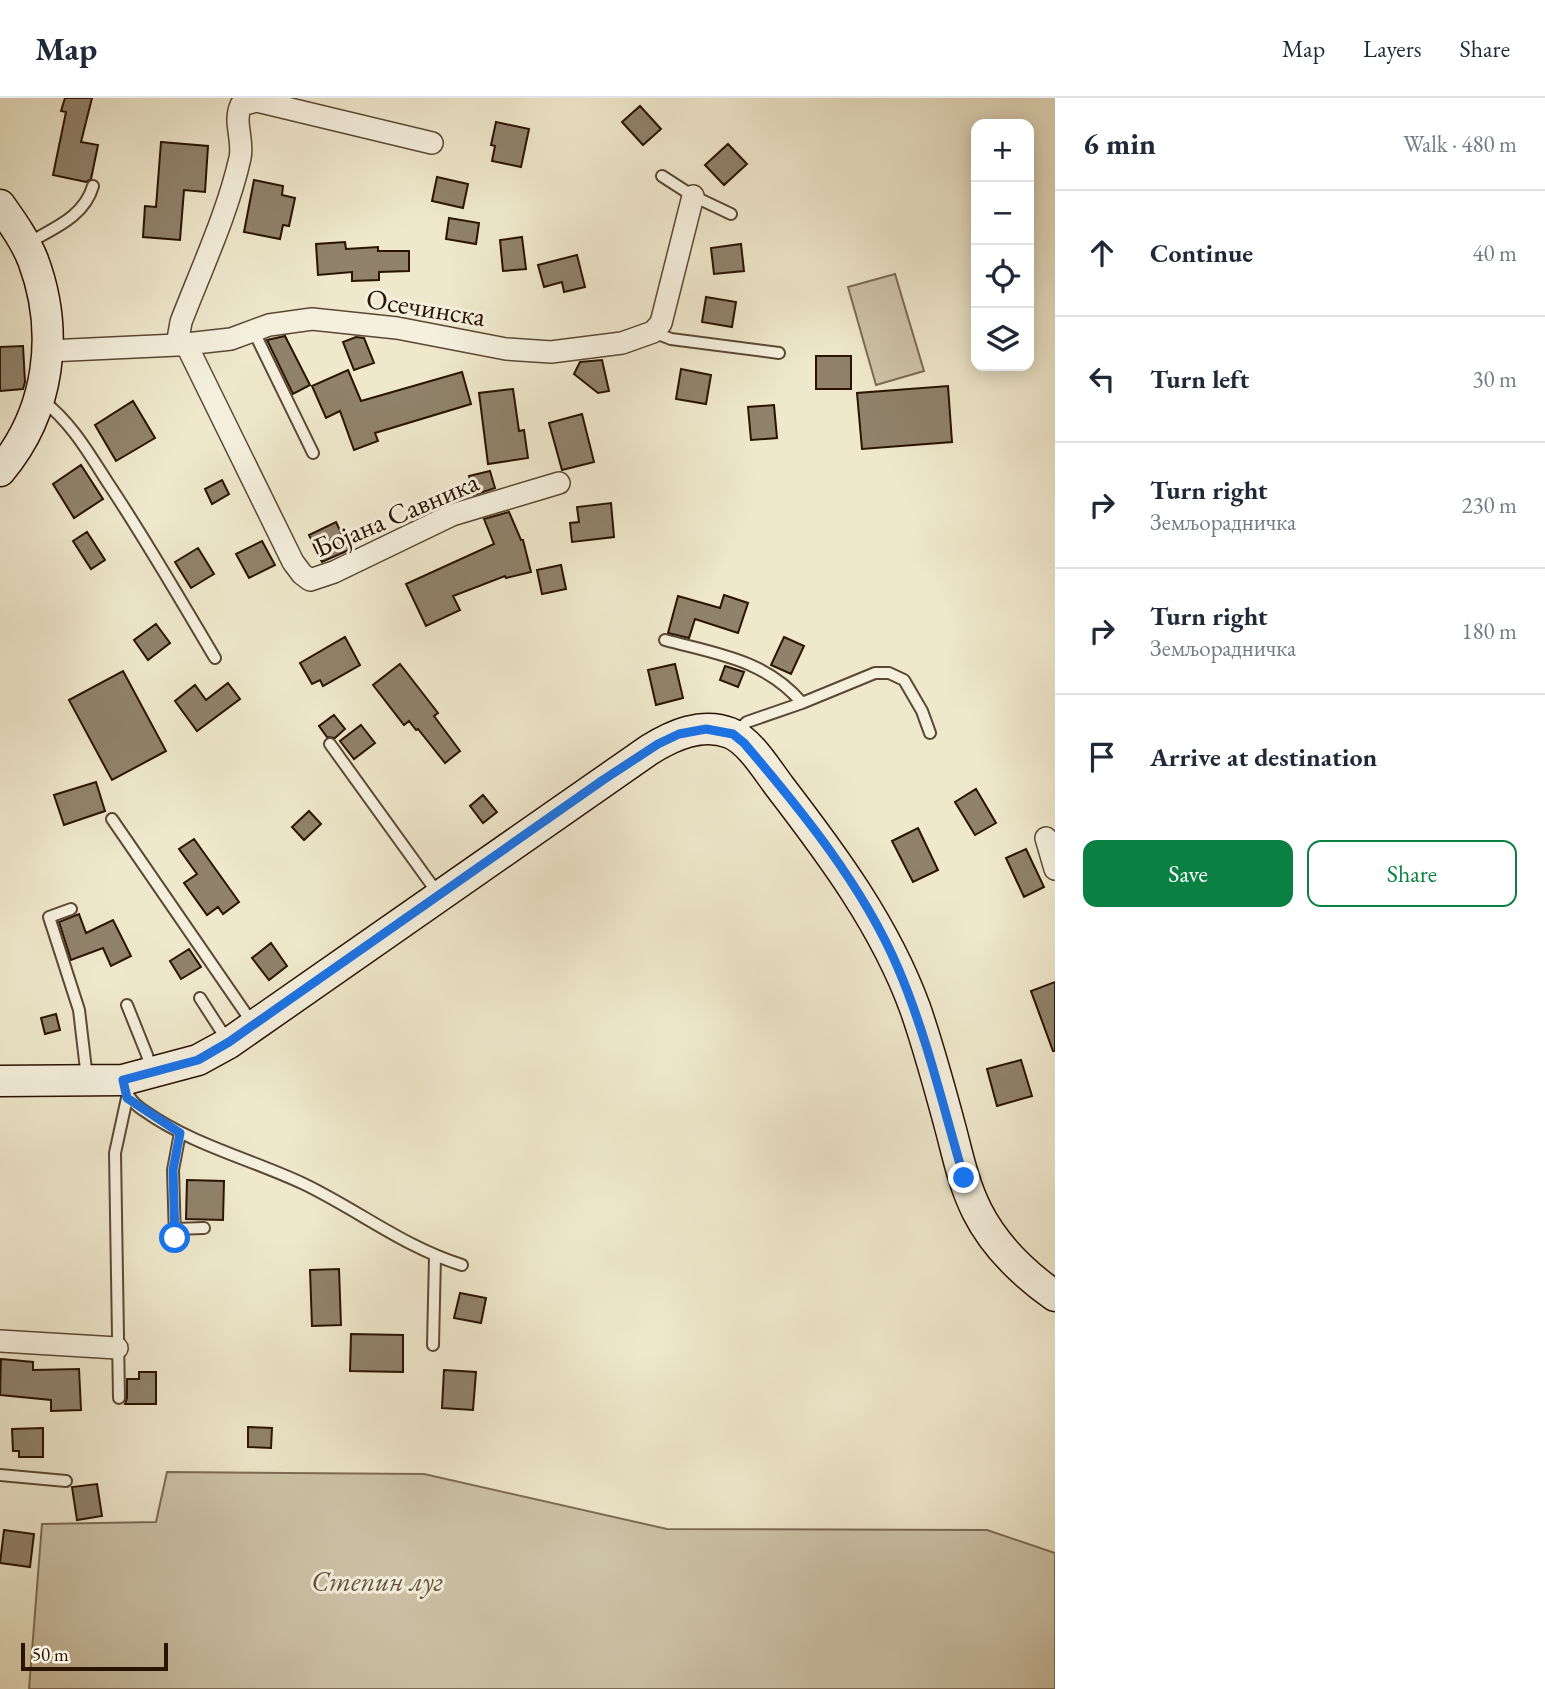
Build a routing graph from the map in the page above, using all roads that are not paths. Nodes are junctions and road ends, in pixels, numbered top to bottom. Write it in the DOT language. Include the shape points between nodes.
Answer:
graph roads {
  1 [pos="432,143"];
  2 [pos="662,176"];
  3 [pos="93,186"];
  4 [pos="693,196"];
  5 [pos="0,205"];
  6 [pos="731,215"];
  7 [pos="26,244"];
  8 [pos="254,331"];
  9 [pos="653,332"];
  10 [pos="182,344"];
  11 [pos="48,351"];
  12 [pos="779,353"];
  13 [pos="40,399"];
  14 [pos="313,453"];
  15 [pos="0,471"];
  16 [pos="559,483"];
  17 [pos="665,640"];
  18 [pos="215,657"];
  19 [pos="802,703"];
  20 [pos="930,733"];
  21 [pos="733,734"];
  22 [pos="330,744"];
  23 [pos="112,819"];
  24 [pos="1046,838"];
  25 [pos="1055,869"];
  26 [pos="439,895"];
  27 [pos="71,909"];
  28 [pos="200,999"];
  29 [pos="127,1005"];
  30 [pos="253,1024"];
  31 [pos="229,1042"];
  32 [pos="152,1073"];
  33 [pos="0,1081"];
  34 [pos="88,1081"];
  35 [pos="125,1089"];
  36 [pos="180,1133"];
  37 [pos="204,1228"];
  38 [pos="435,1256"];
  39 [pos="462,1265"];
  40 [pos="1055,1296"];
  41 [pos="0,1341"];
  42 [pos="433,1345"];
  43 [pos="117,1348"];
  44 [pos="119,1398"];
  45 [pos="0,1475"];
  46 [pos="66,1482"];
  1 -- 10 [label="street" via="260,102 241,105 237,113 240,158 181,322"];
  2 -- 4 [label="lane"];
  3 -- 7 [label="lane" via="82,209"];
  4 -- 6 [label="lane"];
  4 -- 9 [label="street" via="665,315"];
  5 -- 7 [label="street"];
  7 -- 11 [label="street" via="43,299"];
  8 -- 9 [label="street, Осечинска" via="279,322 328,320 551,352 622,343"];
  8 -- 10 [label="street, Осечинска" via="231,340"];
  8 -- 14 [label="lane"];
  9 -- 12 [label="lane" via="671,339"];
  10 -- 11 [label="street, Осечинска"];
  10 -- 16 [label="street, Бојана Савника" via="293,562 310,580 452,515"];
  11 -- 13 [label="street"];
  13 -- 15 [label="street" via="30,426"];
  13 -- 18 [label="lane" via="72,428"];
  17 -- 19 [label="lane" via="761,668"];
  19 -- 20 [label="lane" via="874,673 888,673 904,680"];
  19 -- 21 [label="lane" via="747,722"];
  21 -- 26 [label="street" via="706,729 658,744"];
  21 -- 40 [label="street" via="820,839 869,913 914,1006 976,1209 1013,1260"];
  22 -- 26 [label="lane"];
  23 -- 30 [label="lane"];
  24 -- 25 [label="street"];
  26 -- 30 [label="street"];
  27 -- 34 [label="lane" via="49,917 79,1010"];
  28 -- 31 [label="lane"];
  29 -- 32 [label="lane"];
  30 -- 31 [label="street"];
  31 -- 32 [label="street" via="198,1060"];
  32 -- 35 [label="street"];
  33 -- 34 [label="street"];
  34 -- 35 [label="street"];
  35 -- 36 [label="lane"];
  35 -- 43 [label="lane" via="115,1153"];
  36 -- 37 [label="lane" via="173,1170 175,1233"];
  36 -- 38 [label="lane" via="301,1182"];
  38 -- 39 [label="lane"];
  38 -- 42 [label="lane"];
  41 -- 43 [label="street"];
  43 -- 44 [label="lane"];
  45 -- 46 [label="lane"];
}
